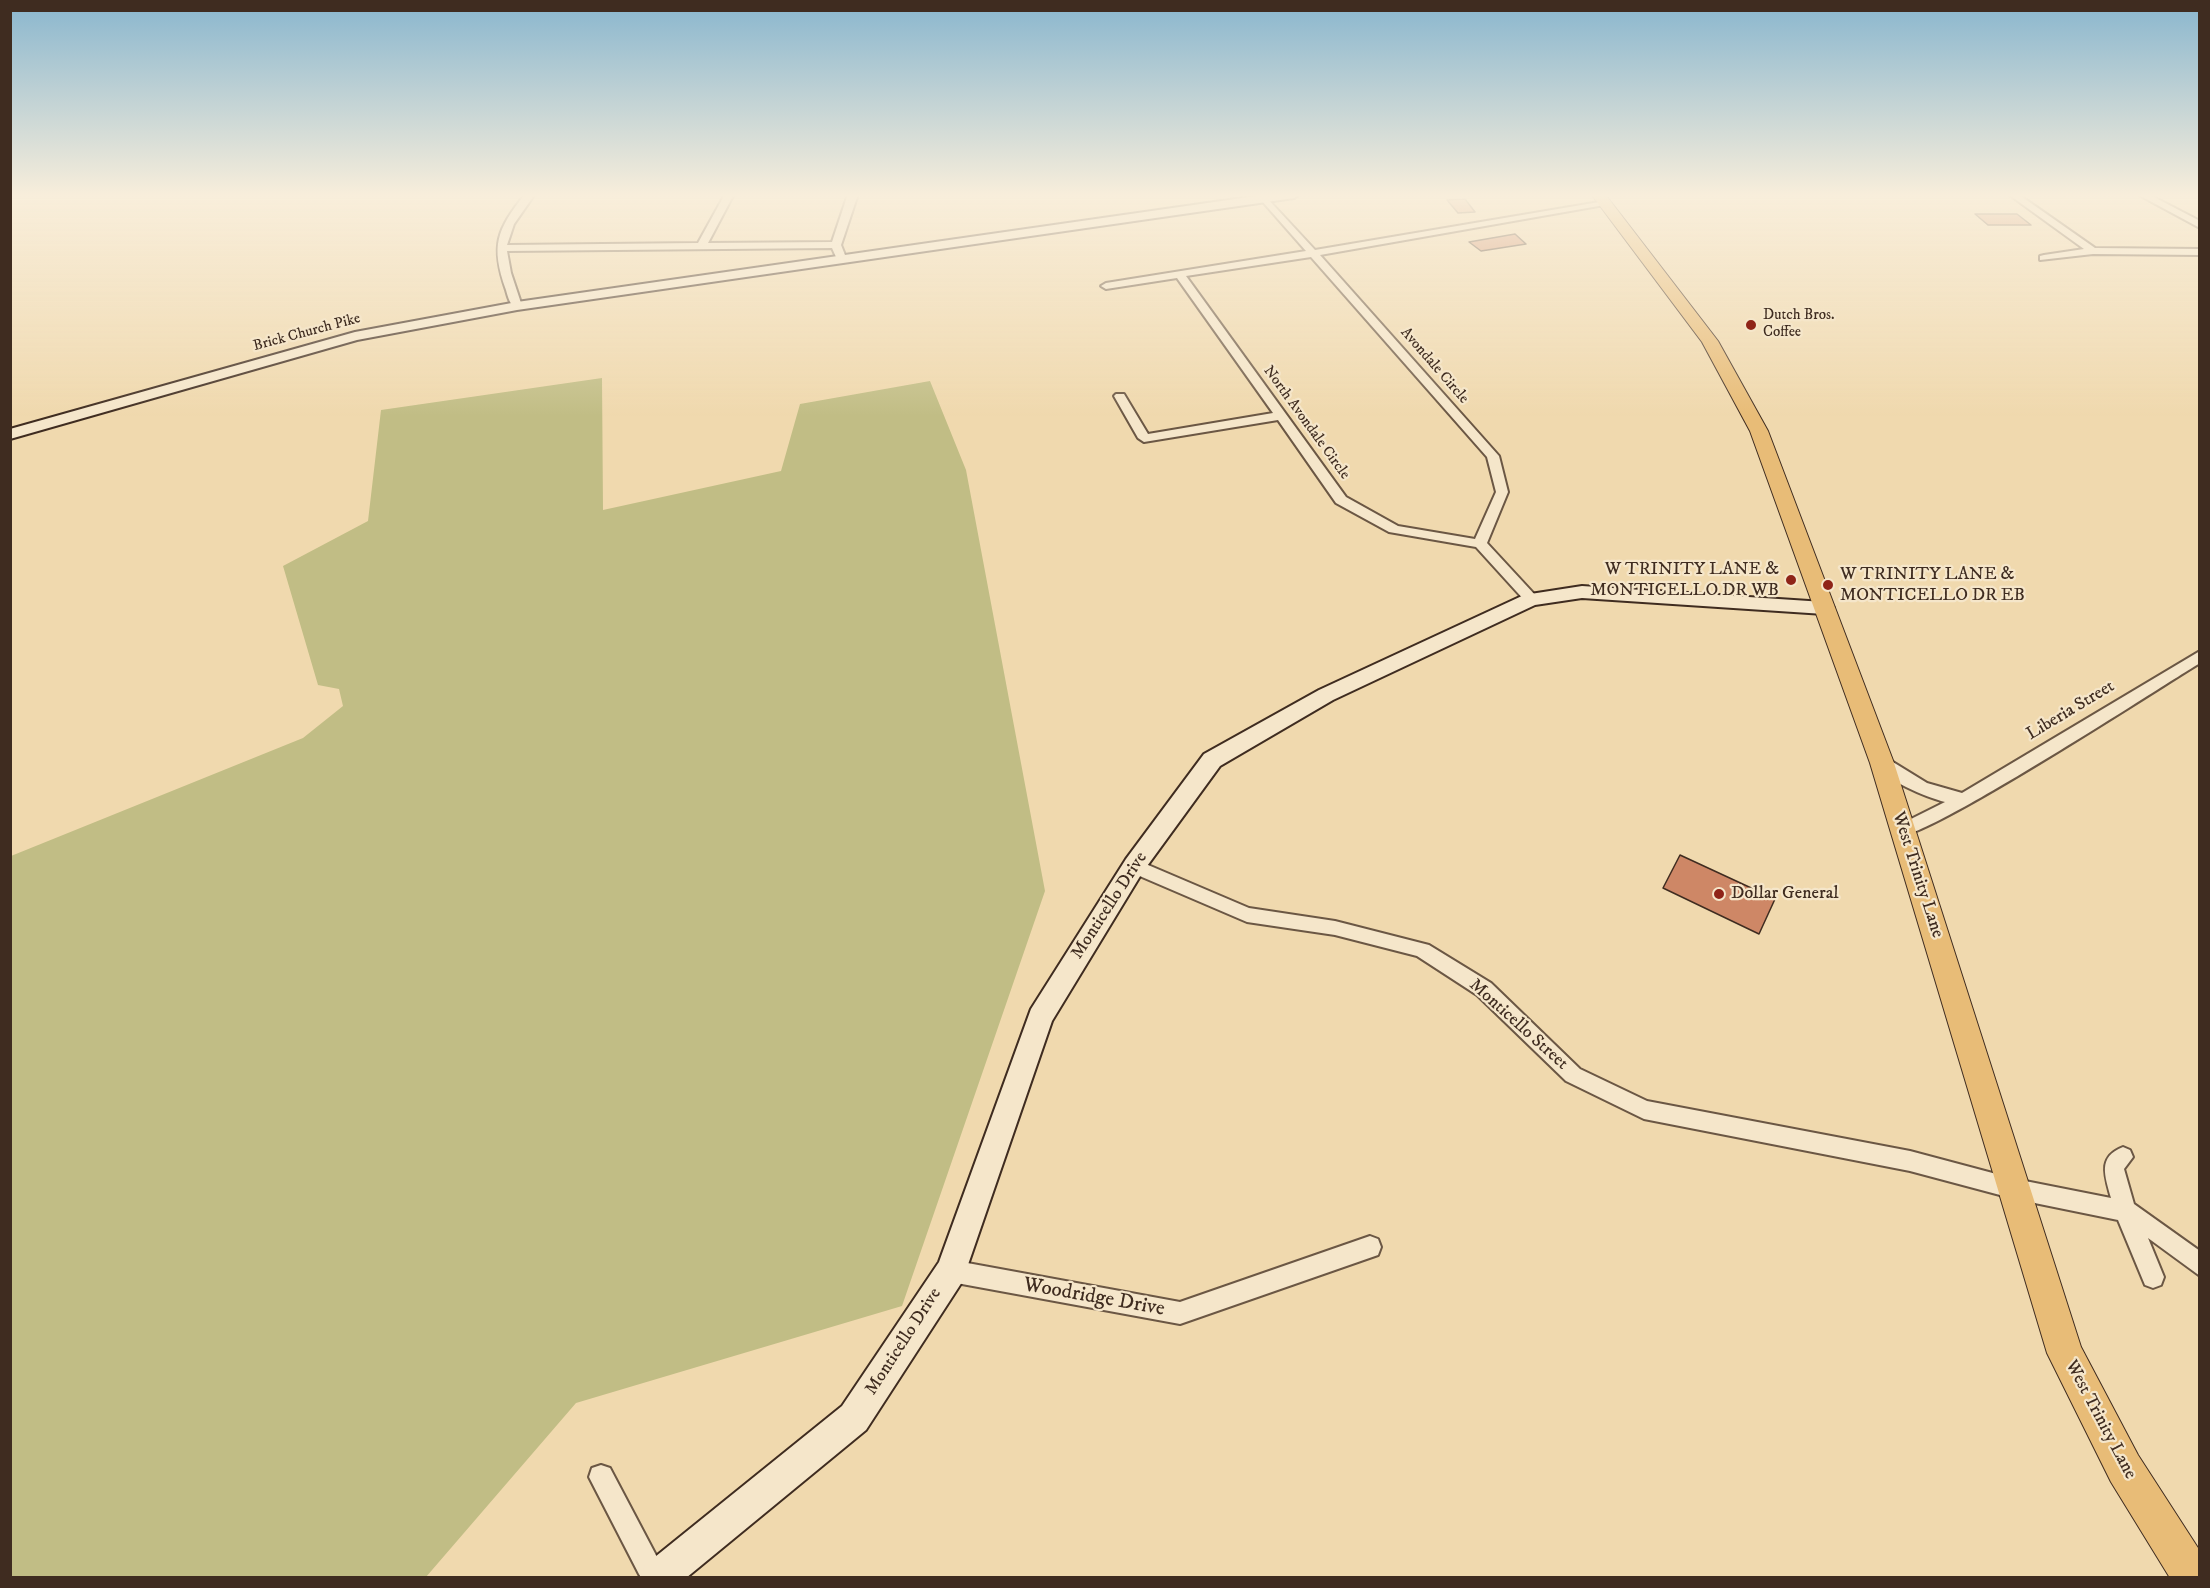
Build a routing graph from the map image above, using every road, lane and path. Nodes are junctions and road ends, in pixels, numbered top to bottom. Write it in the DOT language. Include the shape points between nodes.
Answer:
graph roads {
  1 [pos="503,268"];
  2 [pos="791,268"];
  3 [pos="1220,268"];
  4 [pos="1328,268"];
  5 [pos="1654,268"];
  6 [pos="1180,275"];
  7 [pos="1106,286"];
  8 [pos="518,306"];
  9 [pos="1120,396"];
  10 [pos="1279,416"];
  11 [pos="10,434"];
  12 [pos="1480,544"];
  13 [pos="1531,599"];
  14 [pos="1824,608"];
  15 [pos="2199,656"];
  16 [pos="1882,764"];
  17 [pos="1964,800"];
  18 [pos="1903,831"];
  19 [pos="1134,866"];
  20 [pos="2123,1157"];
  21 [pos="2015,1189"];
  22 [pos="2125,1211"];
  23 [pos="1370,1247"];
  24 [pos="2199,1265"];
  25 [pos="951,1271"];
  26 [pos="2153,1277"];
  27 [pos="601,1477"];
  28 [pos="656,1578"];
  29 [pos="2194,1578"];
  1 -- 8 [label="street"];
  2 -- 8 [label="main road, Brick Church Pike"];
  3 -- 6 [label="street"];
  4 -- 12 [label="street, Avondale Circle" via="1493,456 1502,492"];
  5 -- 14 [label="main road, West Trinity Lane" via="1710,341 1759,431"];
  6 -- 7 [label="street"];
  6 -- 10 [label="street, North Avondale Circle"];
  8 -- 11 [label="main road, Brick Church Pike" via="355,336"];
  9 -- 10 [label="street" via="1144,438"];
  10 -- 12 [label="street, North Avondale Circle" via="1341,500 1394,529"];
  12 -- 13 [label="street"];
  13 -- 14 [label="main road, Monticello Drive" via="1582,592"];
  13 -- 19 [label="main road, Monticello Drive" via="1326,695 1212,760"];
  14 -- 16 [label="main road, West Trinity Lane"];
  15 -- 17 [label="street, Liberia Street"];
  16 -- 17 [label="street" via="1921,789"];
  16 -- 18 [label="main road, West Trinity Lane"];
  17 -- 18 [label="street, Liberia Street"];
  18 -- 21 [label="main road, West Trinity Lane"];
  19 -- 21 [label="street, Monticello Street" via="1247,915 1335,928 1422,950 1484,989 1574,1075 1644,1110 1910,1161"];
  19 -- 25 [label="main road, Monticello Drive" via="1040,1017"];
  20 -- 22 [label="street" via="2113,1166"];
  21 -- 22 [label="street, Monticello Street"];
  21 -- 29 [label="main road, West Trinity Lane" via="2065,1353 2091,1409 2161,1530"];
  22 -- 24 [label="street"];
  22 -- 26 [label="street"];
  23 -- 25 [label="street, Woodridge Drive" via="1180,1313"];
  25 -- 28 [label="main road, Monticello Drive" via="854,1418"];
  27 -- 28 [label="street"];
}
